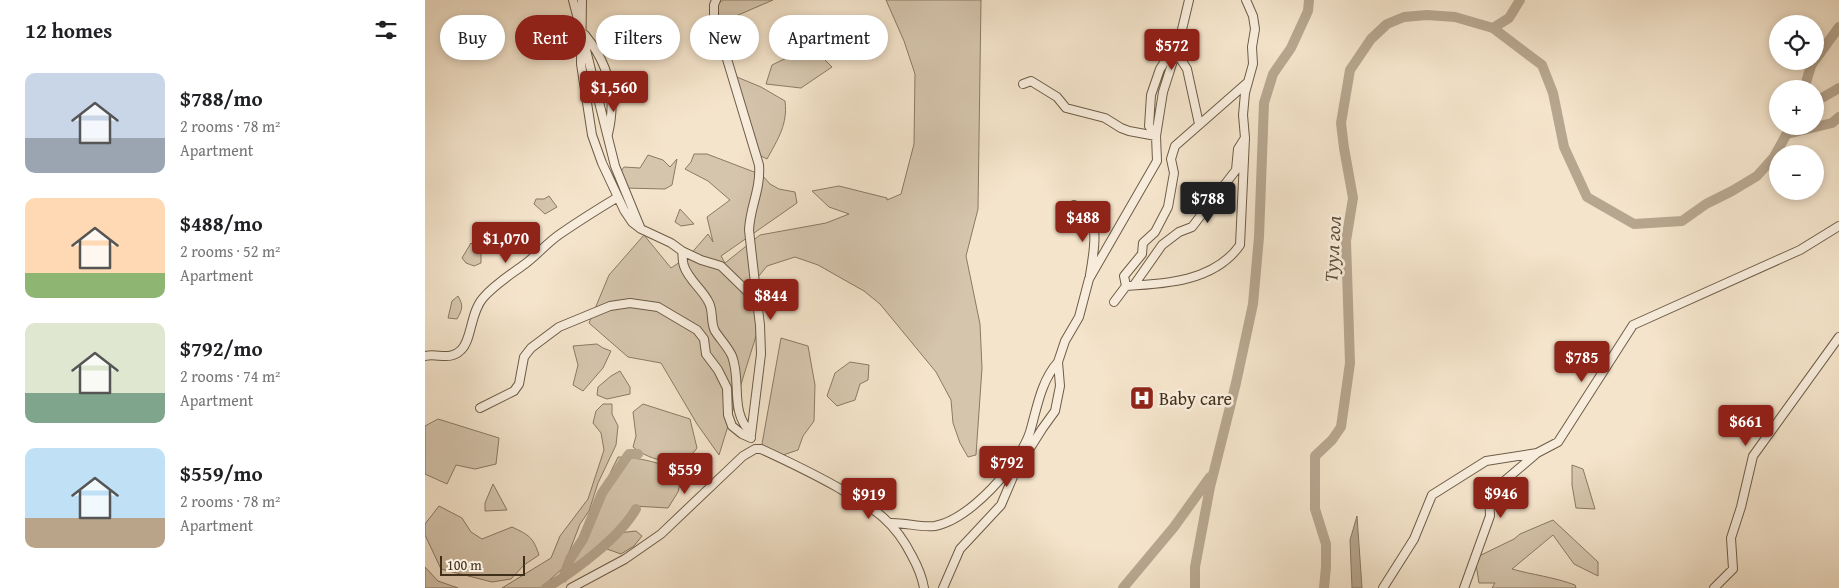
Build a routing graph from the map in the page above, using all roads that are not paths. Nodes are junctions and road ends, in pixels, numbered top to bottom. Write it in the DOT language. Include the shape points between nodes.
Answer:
graph roads {
  1 [pos="573,0"];
  2 [pos="582,0"];
  3 [pos="716,0"];
  4 [pos="1189,0"];
  5 [pos="1246,0"];
  6 [pos="577,15"];
  7 [pos="582,15"];
  8 [pos="586,37"];
  9 [pos="586,50"];
  10 [pos="1176,52"];
  11 [pos="581,60"];
  12 [pos="1248,82"];
  13 [pos="1023,84"];
  14 [pos="1199,124"];
  15 [pos="608,136"];
  16 [pos="1156,136"];
  17 [pos="1245,138"];
  18 [pos="618,197"];
  19 [pos="1074,205"];
  20 [pos="1839,226"];
  21 [pos="641,229"];
  22 [pos="682,251"];
  23 [pos="1089,279"];
  24 [pos="1130,285"];
  25 [pos="757,301"];
  26 [pos="1114,302"];
  27 [pos="1839,337"];
  28 [pos="425,356"];
  29 [pos="1058,362"];
  30 [pos="480,408"];
  31 [pos="751,435"];
  32 [pos="755,449"];
  33 [pos="1537,453"];
  34 [pos="889,523"];
  35 [pos="571,588"];
  36 [pos="924,588"];
  37 [pos="943,588"];
  38 [pos="1383,588"];
  39 [pos="1464,588"];
  40 [pos="1714,588"];
  1 -- 6 [label="street"];
  2 -- 7 [label="street"];
  3 -- 25 [label="street" via="714,16 759,165 759,184 749,223"];
  4 -- 10 [label="street"];
  5 -- 12 [label="street" via="1255,29 1251,47 1253,64"];
  8 -- 15 [label="street" via="607,69 612,98"];
  9 -- 15 [label="street"];
  10 -- 14 [label="street" via="1187,69"];
  10 -- 16 [label="street" via="1163,92"];
  10 -- 16 [label="street" via="1167,58 1160,70 1151,95 1149,126"];
  11 -- 18 [label="street" via="592,136"];
  12 -- 14 [label="street"];
  12 -- 17 [label="street" via="1243,115"];
  13 -- 16 [label="street" via="1031,81 1057,97 1066,108 1105,118 1129,131"];
  14 -- 24 [label="street" via="1175,146 1168,207 1155,232 1143,243 1141,254 1124,276"];
  15 -- 21 [label="street" via="615,166"];
  16 -- 23 [label="street" via="1157,161"];
  17 -- 24 [label="street" via="1238,150 1236,170 1192,227 1162,245"];
  17 -- 24 [label="street" via="1242,231 1240,246 1232,257 1207,272 1178,281"];
  18 -- 21 [label="street"];
  18 -- 28 [label="street" via="558,235 493,287 474,311 462,350 453,356"];
  19 -- 23 [label="street" via="1086,215 1093,227"];
  20 -- 33 [label="street" via="1800,250 1633,324 1558,442"];
  21 -- 22 [label="street"];
  22 -- 25 [label="street" via="721,266"];
  22 -- 31 [label="street" via="684,267 709,301 714,329 731,354 737,371 736,395 740,416"];
  23 -- 29 [label="street" via="1079,317 1065,341"];
  24 -- 26 [label="street"];
  25 -- 31 [label="street" via="761,354"];
  27 -- 40 [label="street" via="1753,456 1731,538 1733,569"];
  29 -- 34 [label="street" via="1051,369 1036,406 1024,447 995,486 957,517 943,524"];
  29 -- 37 [label="street" via="1060,386 1055,411 1015,472 1001,505 960,549"];
  30 -- 31 [label="street" via="514,391 519,384 524,357 559,327 610,306 630,303 658,307 697,330 704,339 706,354 727,388 732,426 742,434"];
  31 -- 32 [label="street"];
  32 -- 34 [label="street" via="801,467 868,506"];
  32 -- 35 [label="street" via="743,456 661,534 625,559"];
  33 -- 38 [label="street" via="1486,461 1432,495 1414,539"];
  33 -- 39 [label="street" via="1489,494 1490,516"];
  34 -- 36 [label="street" via="902,537 922,576"];
}
